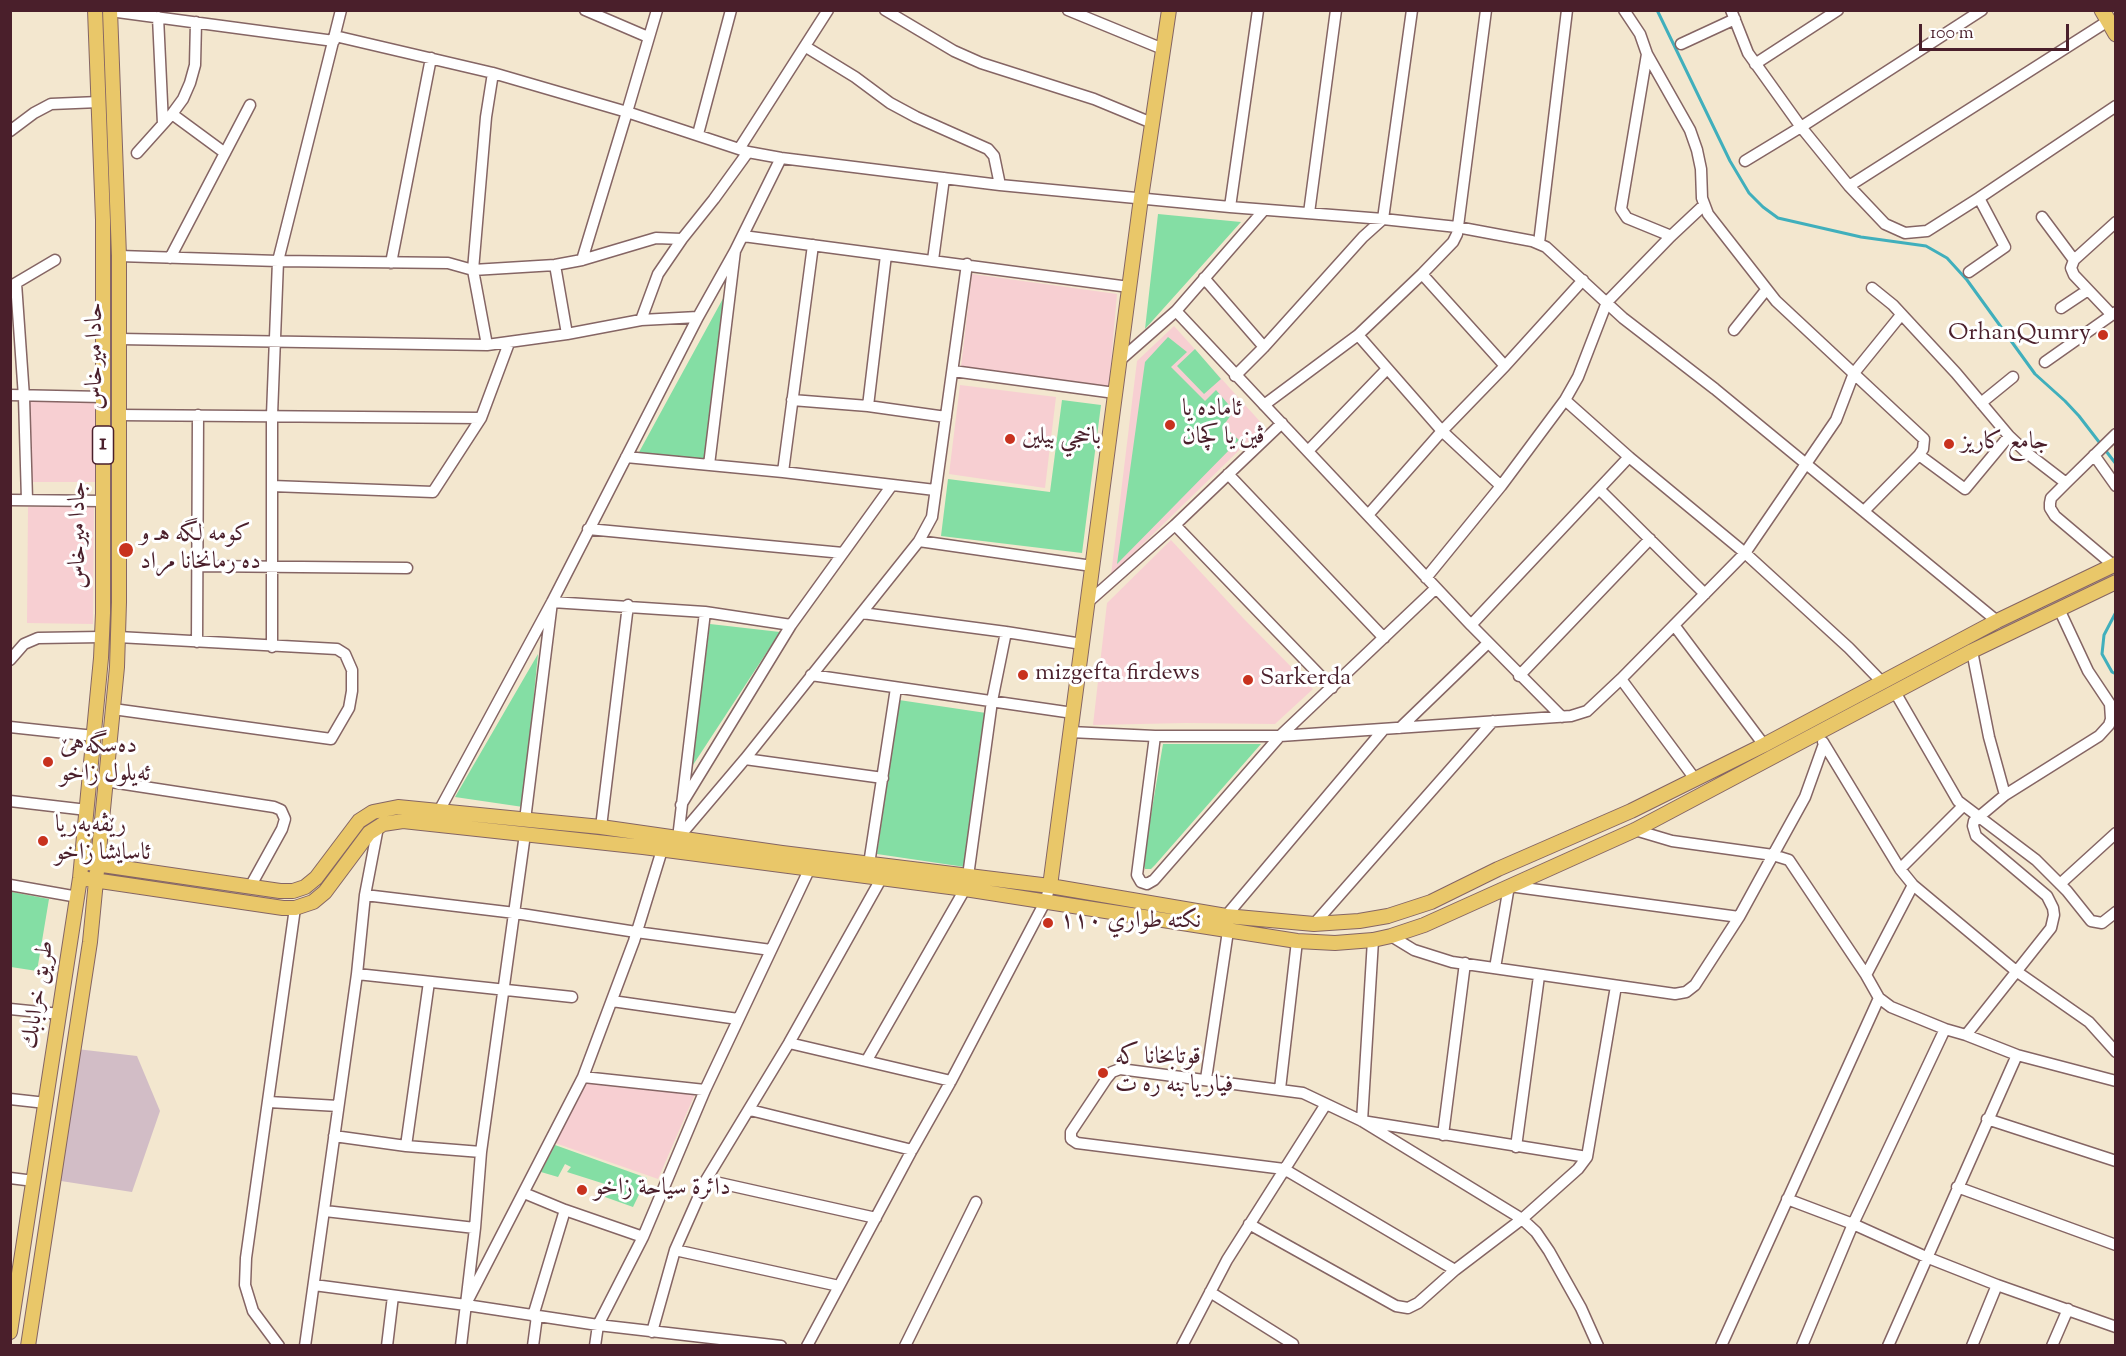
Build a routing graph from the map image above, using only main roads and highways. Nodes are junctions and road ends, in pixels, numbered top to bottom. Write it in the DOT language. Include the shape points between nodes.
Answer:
graph roads {
  1 [pos="1169,10"];
  2 [pos="110,11"];
  3 [pos="92,12"];
  4 [pos="2105,16"];
  5 [pos="2115,34"];
  6 [pos="2114,565"];
  7 [pos="2087,579"];
  8 [pos="2115,582"];
  9 [pos="2097,592"];
  10 [pos="1663,795"];
  11 [pos="1674,809"];
  12 [pos="604,828"];
  13 [pos="627,831"];
  14 [pos="603,843"];
  15 [pos="623,845"];
  16 [pos="82,862"];
  17 [pos="96,864"];
  18 [pos="80,878"];
  19 [pos="95,881"];
  20 [pos="966,883"];
  21 [pos="1050,886"];
  22 [pos="16,1255"];
  23 [pos="11,1331"];
  24 [pos="28,1346"];
  1 -- 21 [label="main road"];
  2 -- 17 [label="main road, حادا ميرخاس" via="119,256 118,637"];
  3 -- 16 [label="main road, جادا ميرخاس / 1" via="103,220 102,637"];
  4 -- 5 [label="highway"];
  6 -- 7 [label="main road"];
  7 -- 9 [label="main road"];
  7 -- 10 [label="main road" via="1997,621"];
  8 -- 9 [label="main road"];
  9 -- 11 [label="main road" via="1895,692 1821,739"];
  10 -- 11 [label="main road"];
  10 -- 21 [label="main road" via="1417,907 1373,919 1314,924 1226,916"];
  11 -- 20 [label="main road" via="1424,925 1373,940 1297,941 1045,902"];
  12 -- 13 [label="main road"];
  12 -- 14 [label="main road" via="610,832"];
  12 -- 17 [label="main road" via="398,807 373,812 353,827 316,878 305,887 286,892"];
  13 -- 15 [label="main road" via="621,838"];
  13 -- 20 [label="main road" via="869,864"];
  14 -- 15 [label="main road"];
  14 -- 19 [label="main road" via="390,822 363,840 325,892 313,902 295,908"];
  15 -- 20 [label="main road" via="881,879"];
  16 -- 17 [label="main road"];
  16 -- 18 [label="main road, جادا ميرخاس / 1"];
  17 -- 19 [label="main road, حادا ميرخاس"];
  18 -- 19 [label="main road"];
  18 -- 22 [label="main road, طريق خرابابك" via="34,1181"];
  19 -- 24 [label="main road, حادا ميرخاس" via="90,942"];
  20 -- 21 [label="main road"];
  22 -- 23 [label="main road, طريق خرابابك"];
}
